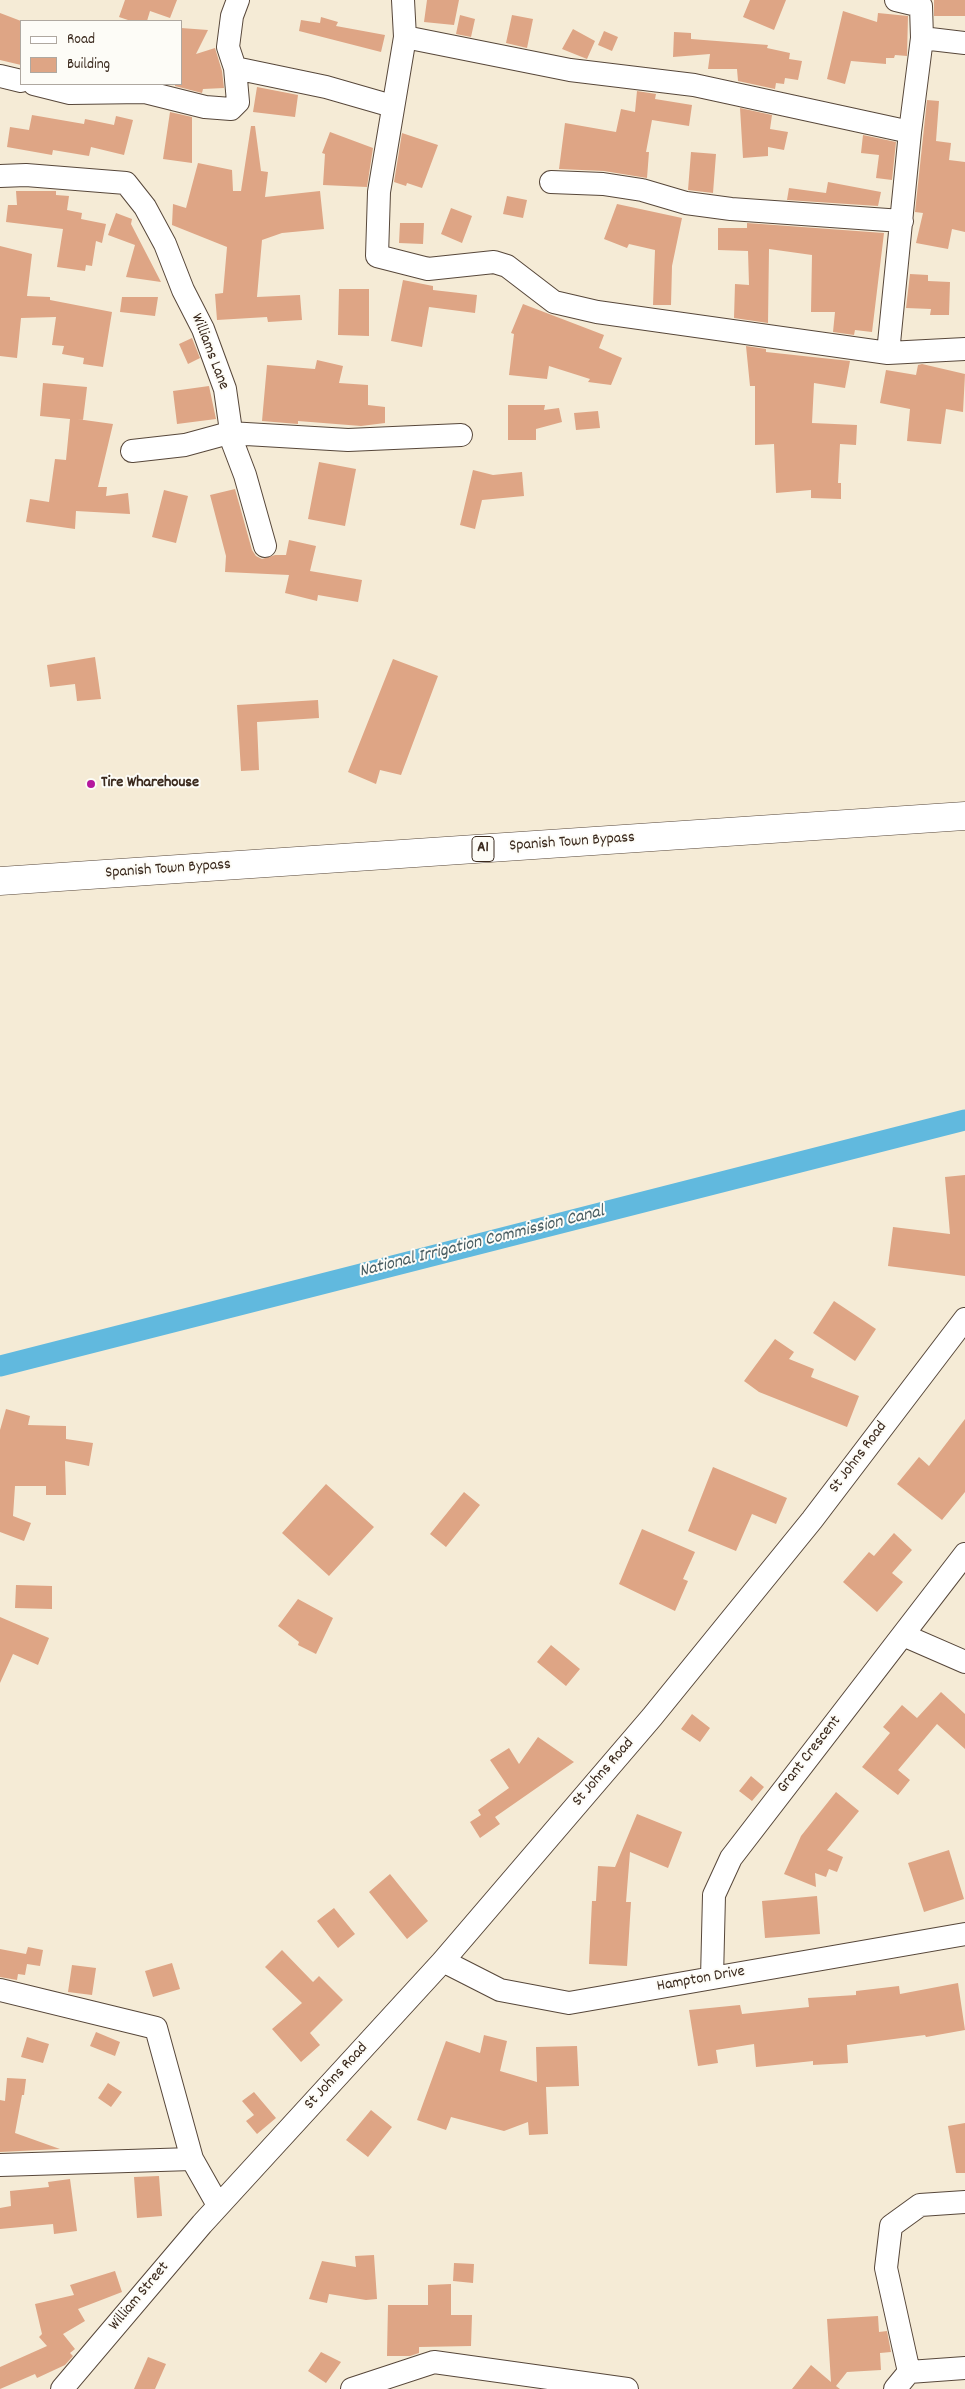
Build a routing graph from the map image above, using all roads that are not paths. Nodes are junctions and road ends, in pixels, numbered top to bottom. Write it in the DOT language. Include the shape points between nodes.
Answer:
graph roads {
  1 [pos="238,0"];
  2 [pos="403,0"];
  3 [pos="896,0"];
  4 [pos="921,3"];
  5 [pos="405,37"];
  6 [pos="922,38"];
  7 [pos="965,43"];
  8 [pos="236,68"];
  9 [pos="0,76"];
  10 [pos="20,81"];
  11 [pos="38,85"];
  12 [pos="392,106"];
  13 [pos="910,132"];
  14 [pos="0,176"];
  15 [pos="551,182"];
  16 [pos="902,221"];
  17 [pos="965,349"];
  18 [pos="888,353"];
  19 [pos="229,433"];
  20 [pos="461,435"];
  21 [pos="132,451"];
  22 [pos="265,546"];
  23 [pos="965,816"];
  24 [pos="0,881"];
  25 [pos="965,1319"];
  26 [pos="965,1554"];
  27 [pos="903,1635"];
  28 [pos="965,1662"];
  29 [pos="965,1934"];
  30 [pos="444,1961"];
  31 [pos="712,1978"];
  32 [pos="0,1990"];
  33 [pos="192,2159"];
  34 [pos="0,2165"];
  35 [pos="965,2202"];
  36 [pos="218,2205"];
  37 [pos="965,2368"];
  38 [pos="902,2381"];
  39 [pos="353,2388"];
  40 [pos="62,2389"];
  41 [pos="627,2389"];
  1 -- 8 [label="street" via="232,16 228,48"];
  2 -- 5 [label="street"];
  3 -- 4 [label="street"];
  4 -- 6 [label="street"];
  5 -- 12 [label="street"];
  5 -- 13 [label="street" via="570,70 694,85"];
  6 -- 7 [label="street"];
  6 -- 13 [label="street"];
  8 -- 11 [label="street" via="238,102 230,109 205,107 145,92 70,93"];
  8 -- 12 [label="street" via="326,87"];
  9 -- 10 [label="street"];
  12 -- 18 [label="street" via="379,192 377,256 428,269 494,262 507,266 554,302 562,304 597,312"];
  13 -- 16 [label="street"];
  14 -- 19 [label="street, Williams Lane" via="126,183 145,207 165,244 203,329 225,389"];
  15 -- 16 [label="street" via="603,184 642,190 686,203 731,209"];
  16 -- 18 [label="street"];
  17 -- 18 [label="street"];
  19 -- 20 [label="street" via="348,440"];
  19 -- 21 [label="street" via="185,445"];
  19 -- 22 [label="street"];
  23 -- 24 [label="main road, Spanish Town Bypass / A1"];
  25 -- 30 [label="street, St Johns Road" via="812,1520 696,1664"];
  26 -- 27 [label="street, Grant Crescent"];
  27 -- 28 [label="street"];
  27 -- 31 [label="street, Grant Crescent" via="731,1858 714,1895"];
  29 -- 31 [label="street, Hampton Drive"];
  30 -- 31 [label="street, Hampton Drive" via="500,1990 569,2004"];
  30 -- 36 [label="street, St Johns Road"];
  32 -- 33 [label="street" via="156,2028"];
  33 -- 34 [label="street"];
  33 -- 36 [label="street"];
  35 -- 38 [label="street" via="920,2205 891,2226 886,2268"];
  36 -- 40 [label="street, William Street"];
  37 -- 38 [label="street"];
  39 -- 41 [label="street" via="434,2362"];
}
